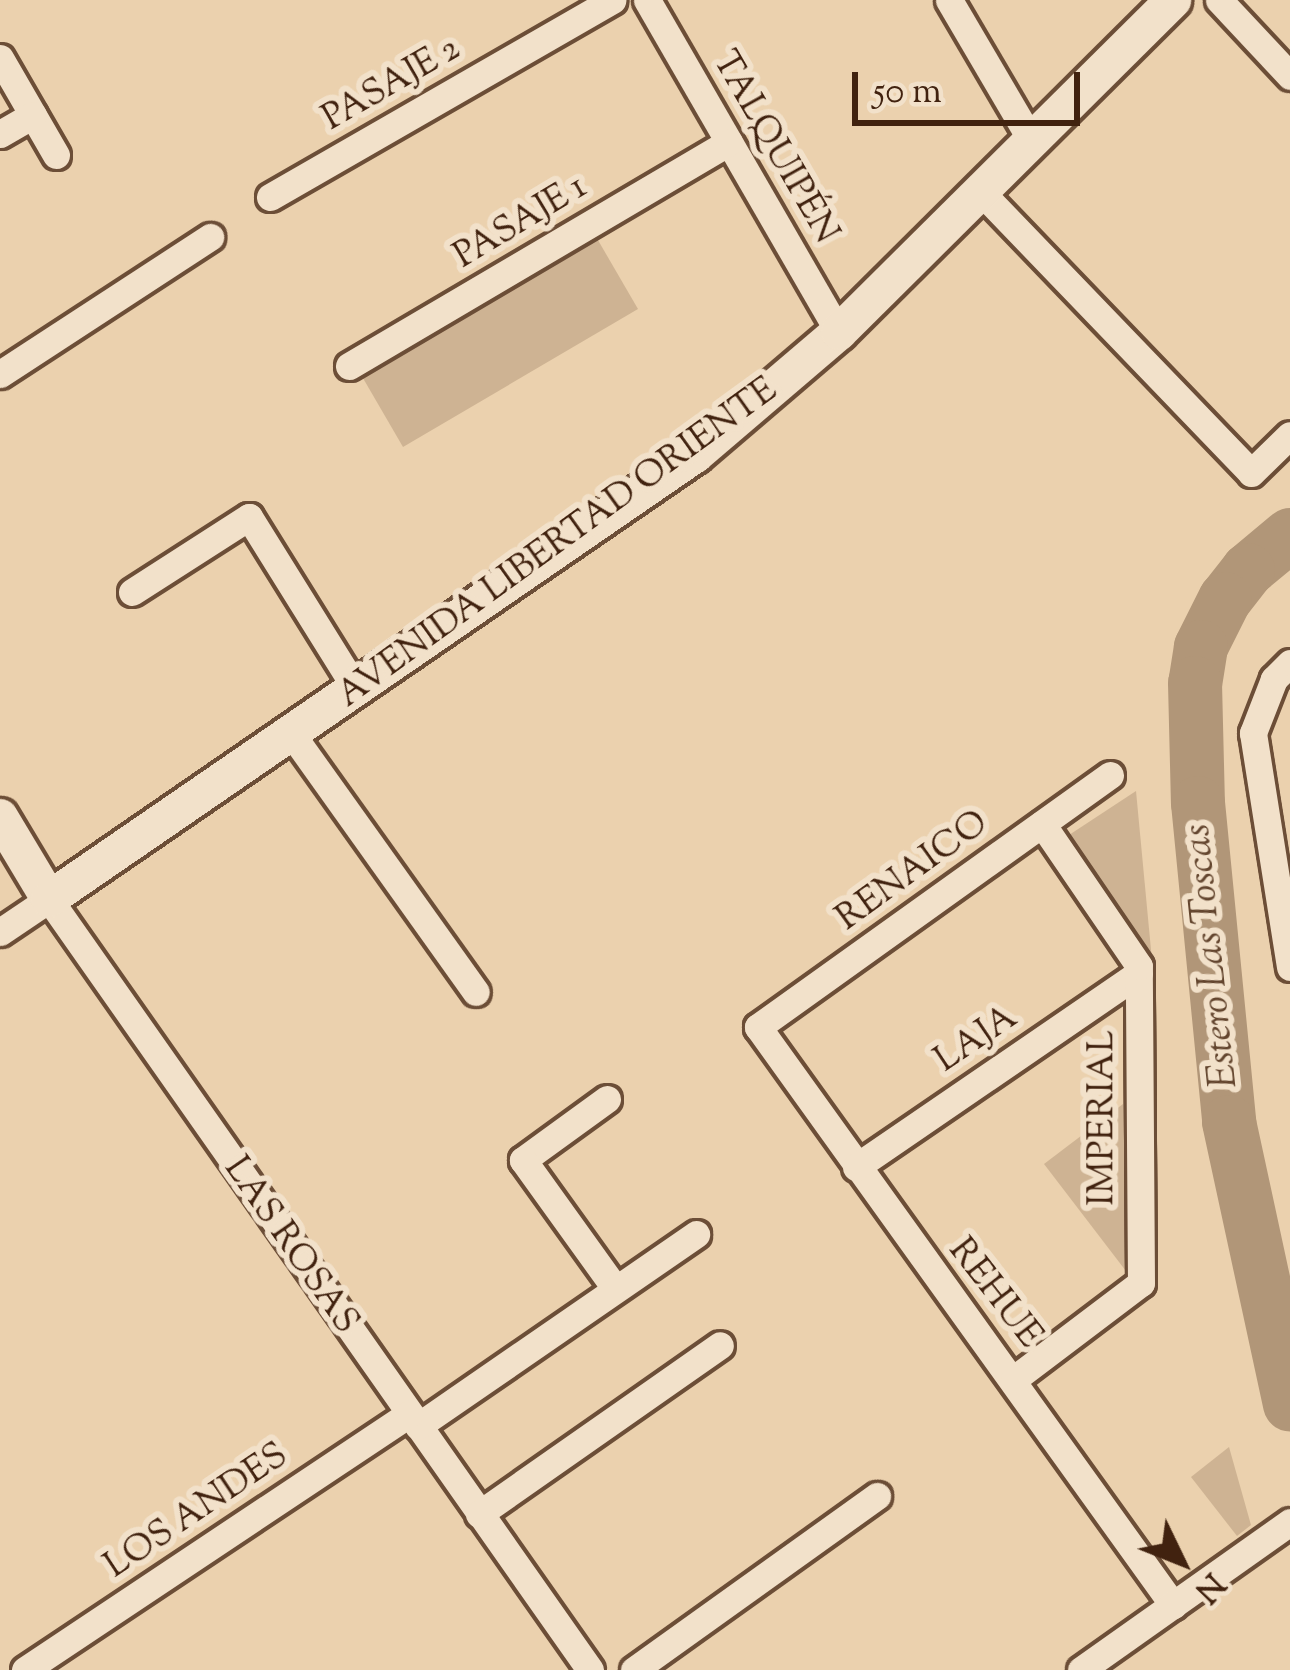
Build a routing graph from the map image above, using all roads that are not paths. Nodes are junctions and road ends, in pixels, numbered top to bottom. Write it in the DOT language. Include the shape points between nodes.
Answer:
graph roads {
  1 [pos="612,0"];
  2 [pos="647,0"];
  3 [pos="949,0"];
  4 [pos="1173,0"];
  5 [pos="1219,0"];
  6 [pos="0,58"];
  7 [pos="1290,76"];
  8 [pos="33,115"];
  9 [pos="0,134"];
  10 [pos="729,142"];
  11 [pos="1033,143"];
  12 [pos="56,155"];
  13 [pos="982,193"];
  14 [pos="270,196"];
  15 [pos="210,237"];
  16 [pos="839,332"];
  17 [pos="349,366"];
  18 [pos="0,374"];
  19 [pos="1290,435"];
  20 [pos="132,592"];
  21 [pos="1284,675"];
  22 [pos="356,689"];
  23 [pos="291,733"];
  24 [pos="1110,775"];
  25 [pos="0,817"];
  26 [pos="1042,824"];
  27 [pos="49,898"];
  28 [pos="1286,904"];
  29 [pos="0,932"];
  30 [pos="1290,967"];
  31 [pos="1138,973"];
  32 [pos="476,992"];
  33 [pos="758,1027"];
  34 [pos="607,1099"];
  35 [pos="856,1167"];
  36 [pos="696,1234"];
  37 [pos="615,1288"];
  38 [pos="720,1345"];
  39 [pos="1014,1379"];
  40 [pos="413,1420"];
  41 [pos="877,1496"];
  42 [pos="479,1514"];
  43 [pos="1285,1526"];
  44 [pos="1173,1605"];
  45 [pos="25,1670"];
  46 [pos="590,1670"];
  47 [pos="634,1670"];
  48 [pos="1081,1670"];
  1 -- 14 [label="street, PASAJE 2"];
  2 -- 10 [label="street, TALQUIPÉN"];
  3 -- 11 [label="street"];
  4 -- 11 [label="main road, AVENIDA LIBERTAD ORIENTE"];
  5 -- 7 [label="street"];
  6 -- 8 [label="street"];
  8 -- 9 [label="street"];
  8 -- 12 [label="street"];
  10 -- 16 [label="street, TALQUIPÉN"];
  10 -- 17 [label="street, PASAJE 1"];
  11 -- 13 [label="main road, AVENIDA LIBERTAD ORIENTE"];
  13 -- 16 [label="main road, AVENIDA LIBERTAD ORIENTE"];
  13 -- 19 [label="street" via="1251,473"];
  15 -- 18 [label="street"];
  16 -- 22 [label="main road, AVENIDA LIBERTAD ORIENTE" via="695,455"];
  20 -- 22 [label="street" via="249,518"];
  21 -- 28 [label="street" via="1253,733"];
  22 -- 23 [label="main road, AVENIDA LIBERTAD ORIENTE"];
  23 -- 27 [label="main road, AVENIDA LIBERTAD ORIENTE"];
  23 -- 32 [label="street"];
  24 -- 26 [label="street, RENAICO"];
  25 -- 27 [label="main road, LAS ROSAS"];
  26 -- 31 [label="street"];
  26 -- 33 [label="street, RENAICO"];
  27 -- 29 [label="street, AVENIDA LIBERTAD ORIENTE"];
  27 -- 40 [label="street, LAS ROSAS"];
  28 -- 30 [label="street"];
  31 -- 35 [label="street, LAJA"];
  31 -- 39 [label="street, IMPERIAL" via="1141,1283"];
  33 -- 35 [label="street, REHUE"];
  34 -- 37 [label="street" via="523,1160"];
  35 -- 39 [label="street, REHUE"];
  36 -- 37 [label="street, LOS ANDES"];
  37 -- 40 [label="street, LOS ANDES"];
  38 -- 42 [label="street"];
  39 -- 44 [label="street, REHUE"];
  40 -- 42 [label="street, LAS ROSAS"];
  40 -- 45 [label="street, LOS ANDES"];
  41 -- 47 [label="street"];
  42 -- 46 [label="street, LAS ROSAS"];
  43 -- 44 [label="street"];
  44 -- 48 [label="street"];
}
